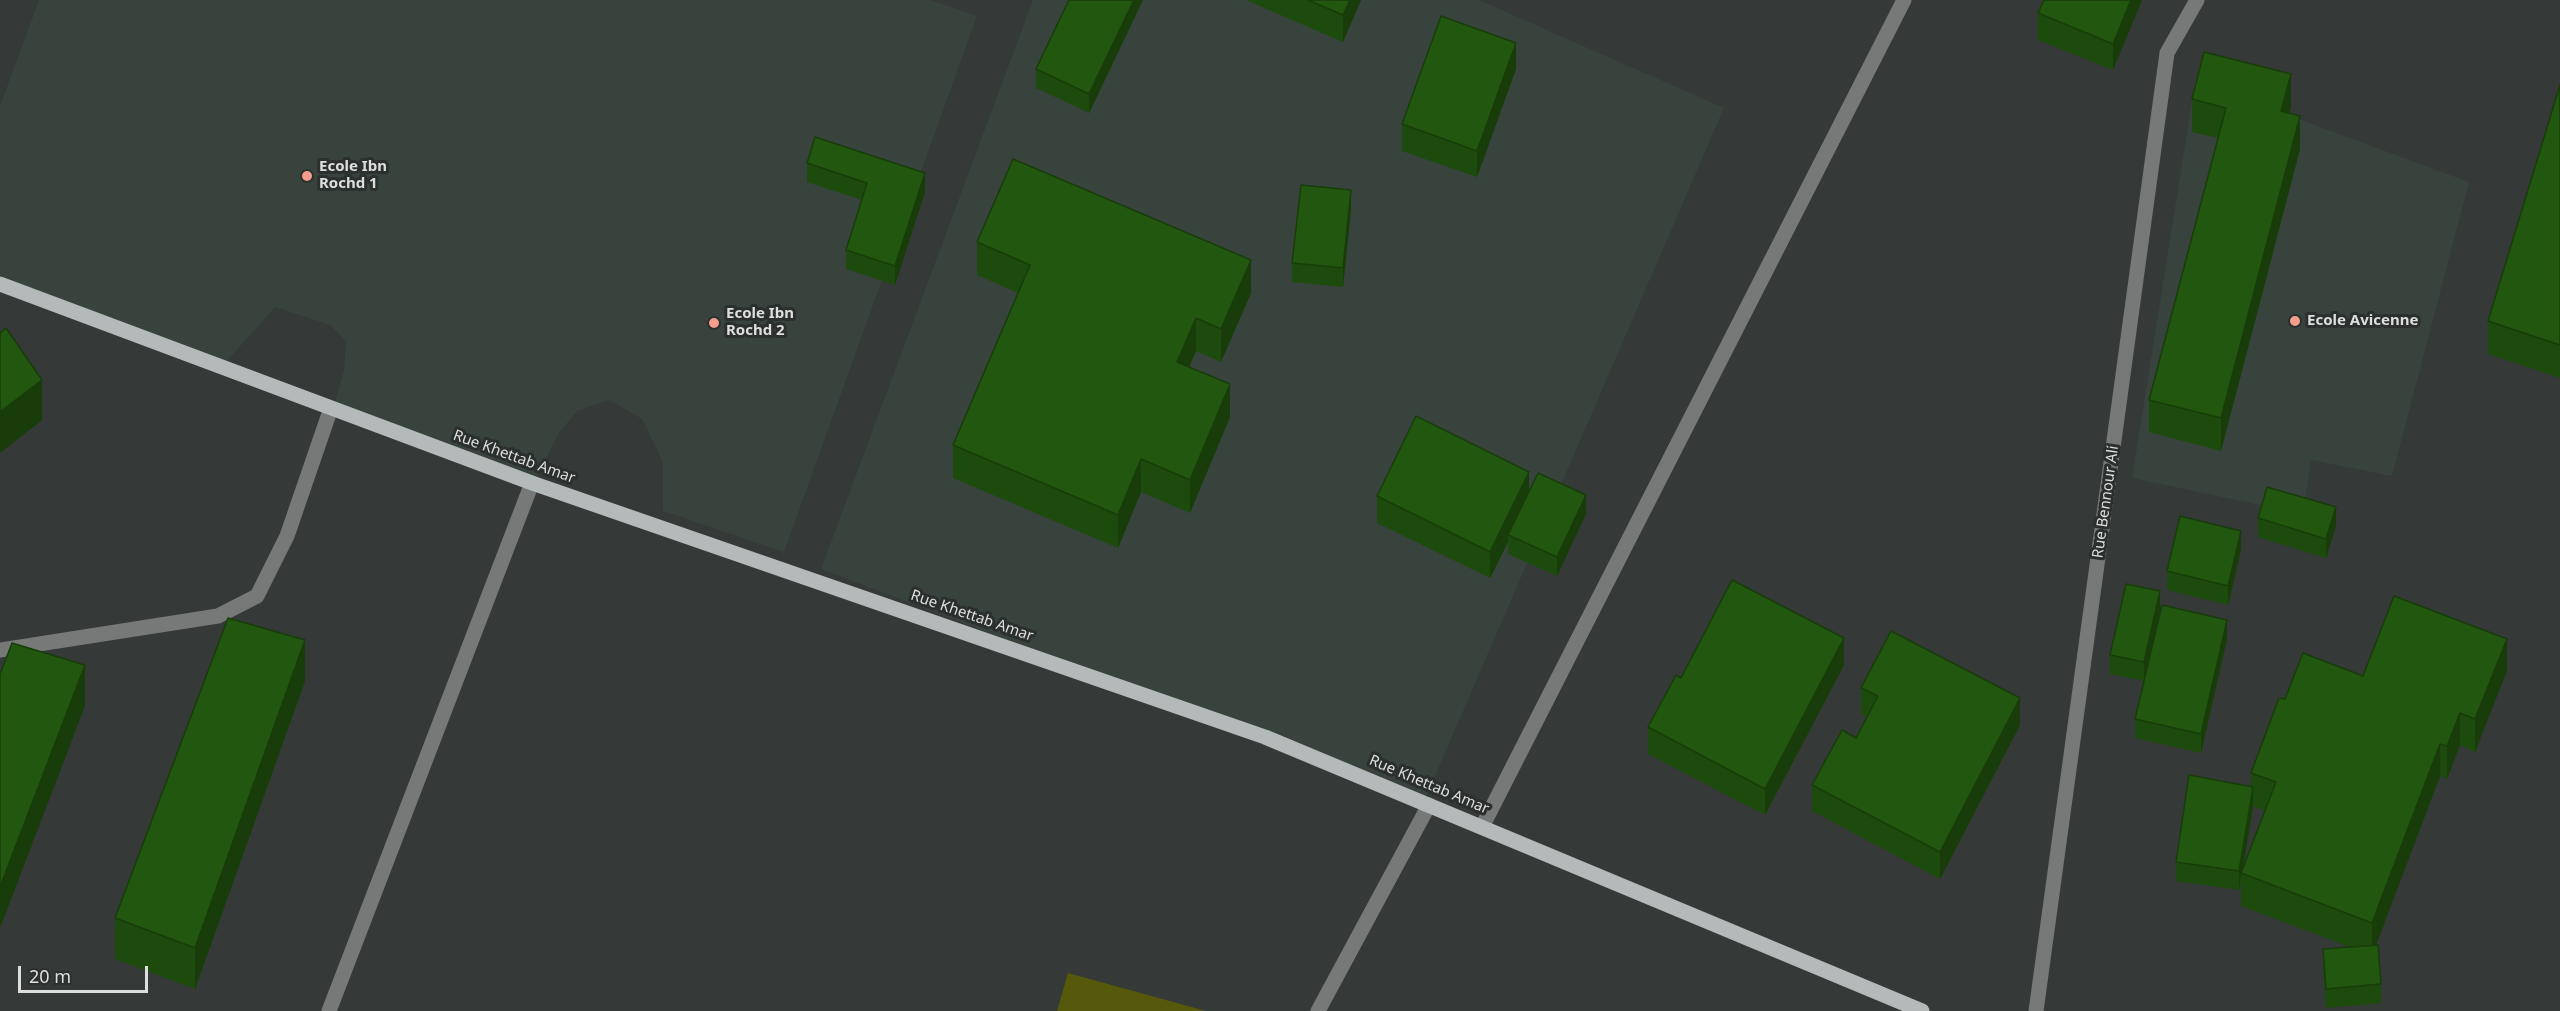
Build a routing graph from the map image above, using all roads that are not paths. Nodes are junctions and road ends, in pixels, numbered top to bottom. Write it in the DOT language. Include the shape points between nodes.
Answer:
graph roads {
  1 [pos="1904,0"];
  2 [pos="2197,0"];
  3 [pos="0,284"];
  4 [pos="331,408"];
  5 [pos="532,483"];
  6 [pos="0,650"];
  7 [pos="1429,805"];
  8 [pos="1482,827"];
  9 [pos="329,1011"];
  10 [pos="1318,1011"];
  11 [pos="1922,1011"];
  12 [pos="2036,1011"];
  1 -- 8 [label="street"];
  2 -- 12 [label="street, Rue Bennour Ali" via="2167,53"];
  3 -- 4 [label="main road, Rue Khettab Amar"];
  4 -- 5 [label="main road, Rue Khettab Amar"];
  4 -- 6 [label="street" via="287,536 257,596 218,616"];
  5 -- 7 [label="main road, Rue Khettab Amar" via="1265,737"];
  5 -- 9 [label="street"];
  7 -- 8 [label="main road, Rue Khettab Amar"];
  7 -- 10 [label="street"];
  8 -- 11 [label="main road, Rue Khettab Amar"];
}
